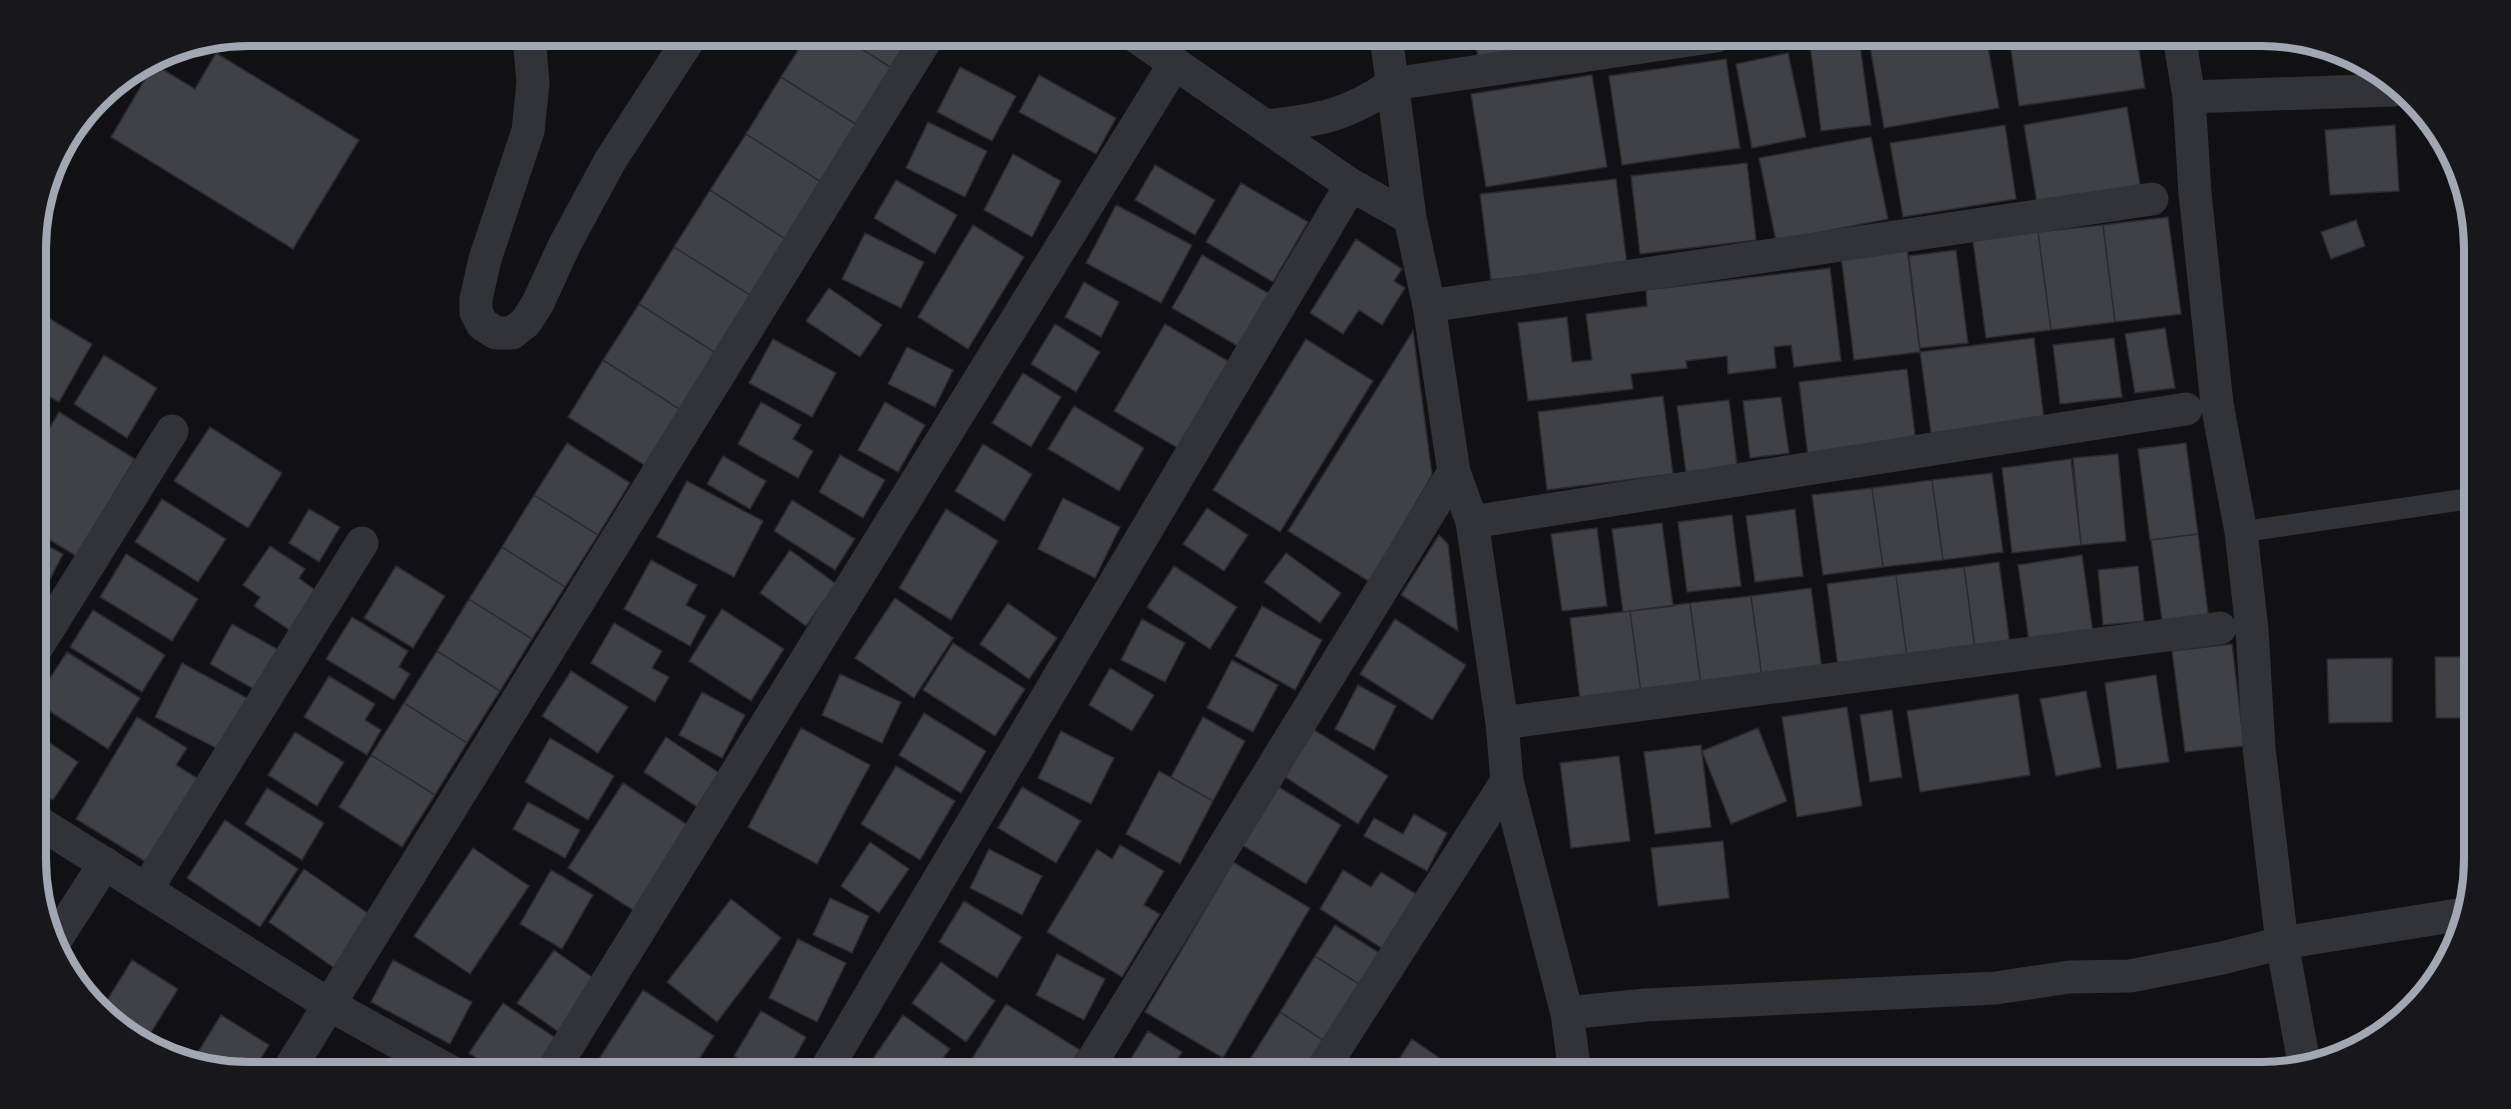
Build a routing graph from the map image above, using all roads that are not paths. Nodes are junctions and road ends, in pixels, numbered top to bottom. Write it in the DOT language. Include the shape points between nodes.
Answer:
graph roads {
  1 [pos="530,46"];
  2 [pos="685,46"];
  3 [pos="922,46"];
  4 [pos="1150,46"];
  5 [pos="1388,46"];
  6 [pos="1649,46"];
  7 [pos="2180,46"];
  8 [pos="1175,63"];
  9 [pos="1394,84"];
  10 [pos="2387,90"];
  11 [pos="2189,97"];
  12 [pos="1267,126"];
  13 [pos="1351,185"];
  14 [pos="2152,199"];
  15 [pos="1410,218"];
  16 [pos="1429,306"];
  17 [pos="2186,409"];
  18 [pos="172,431"];
  19 [pos="1454,472"];
  20 [pos="2464,499"];
  21 [pos="1472,522"];
  22 [pos="2241,532"];
  23 [pos="362,543"];
  24 [pos="2220,628"];
  25 [pos="46,632"];
  26 [pos="1502,723"];
  27 [pos="1507,781"];
  28 [pos="46,827"];
  29 [pos="105,863"];
  30 [pos="146,890"];
  31 [pos="2457,915"];
  32 [pos="60,932"];
  33 [pos="2282,943"];
  34 [pos="328,1004"];
  35 [pos="1567,1013"];
  36 [pos="2303,1058"];
  37 [pos="294,1062"];
  38 [pos="433,1062"];
  39 [pos="558,1062"];
  40 [pos="831,1062"];
  41 [pos="1092,1062"];
  42 [pos="1327,1062"];
  43 [pos="1574,1062"];
  1 -- 2 [label="street" via="533,83 528,131 485,259 476,299 476,312 482,324 496,333 512,333 526,322 610,161"];
  3 -- 34 [label="street"];
  4 -- 8 [label="street"];
  5 -- 9 [label="street"];
  6 -- 9 [label="street"];
  7 -- 11 [label="street"];
  8 -- 12 [label="street"];
  8 -- 39 [label="street"];
  9 -- 12 [label="street" via="1366,103 1338,114"];
  9 -- 15 [label="street"];
  10 -- 11 [label="street"];
  11 -- 22 [label="street" via="2217,404"];
  12 -- 13 [label="street"];
  13 -- 15 [label="street"];
  13 -- 40 [label="street"];
  14 -- 16 [label="street"];
  15 -- 16 [label="street"];
  16 -- 19 [label="street"];
  17 -- 21 [label="street"];
  18 -- 25 [label="street"];
  19 -- 21 [label="street"];
  19 -- 41 [label="street"];
  20 -- 22 [label="lane"];
  21 -- 26 [label="street"];
  22 -- 33 [label="street" via="2259,748"];
  23 -- 30 [label="street"];
  24 -- 26 [label="street"];
  26 -- 27 [label="street"];
  27 -- 35 [label="street"];
  27 -- 42 [label="street"];
  28 -- 29 [label="street"];
  29 -- 30 [label="street"];
  29 -- 32 [label="street"];
  30 -- 34 [label="street"];
  31 -- 33 [label="street"];
  33 -- 35 [label="street" via="2130,976 2069,977 1996,988 1646,1005"];
  33 -- 36 [label="street"];
  34 -- 37 [label="street"];
  34 -- 38 [label="street"];
  35 -- 43 [label="street"];
}
